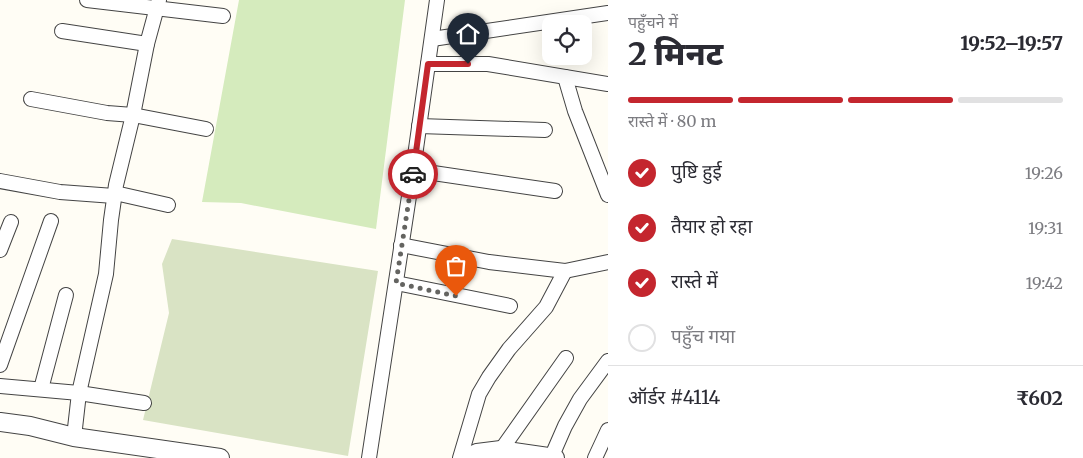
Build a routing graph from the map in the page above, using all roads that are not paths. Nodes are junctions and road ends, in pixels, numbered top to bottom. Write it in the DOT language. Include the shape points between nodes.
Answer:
graph roads {
  1 [pos="87,0"];
  2 [pos="437,0"];
  3 [pos="158,4"];
  4 [pos="608,13"];
  5 [pos="223,16"];
  6 [pos="62,31"];
  7 [pos="432,39"];
  8 [pos="147,44"];
  9 [pos="428,64"];
  10 [pos="565,77"];
  11 [pos="608,84"];
  12 [pos="31,99"];
  13 [pos="134,115"];
  14 [pos="419,126"];
  15 [pos="206,129"];
  16 [pos="545,130"];
  17 [pos="413,170"];
  18 [pos="0,181"];
  19 [pos="555,191"];
  20 [pos="115,195"];
  21 [pos="608,195"];
  22 [pos="168,205"];
  23 [pos="51,221"];
  24 [pos="11,222"];
  25 [pos="402,245"];
  26 [pos="0,250"];
  27 [pos="608,262"];
  28 [pos="565,271"];
  29 [pos="396,283"];
  30 [pos="66,295"];
  31 [pos="510,306"];
  32 [pos="566,358"];
  33 [pos="608,361"];
  34 [pos="0,365"];
  35 [pos="0,386"];
  36 [pos="41,389"];
  37 [pos="79,393"];
  38 [pos="144,403"];
  39 [pos="0,422"];
  40 [pos="608,430"];
  41 [pos="74,437"];
  42 [pos="501,450"];
  43 [pos="220,458"];
  44 [pos="369,458"];
  45 [pos="460,458"];
  46 [pos="465,458"];
  47 [pos="553,458"];
  48 [pos="595,458"];
  1 -- 3 [label="street"];
  2 -- 7 [label="street"];
  3 -- 5 [label="street"];
  3 -- 8 [label="street"];
  4 -- 7 [label="street"];
  6 -- 8 [label="street"];
  7 -- 9 [label="street"];
  8 -- 13 [label="street"];
  9 -- 10 [label="street" via="488,64"];
  9 -- 14 [label="street"];
  10 -- 11 [label="street"];
  10 -- 21 [label="street"];
  12 -- 13 [label="street"];
  13 -- 15 [label="street"];
  13 -- 20 [label="street"];
  14 -- 16 [label="street"];
  14 -- 17 [label="street"];
  17 -- 19 [label="street"];
  17 -- 25 [label="street"];
  18 -- 20 [label="street" via="60,192"];
  20 -- 22 [label="street"];
  20 -- 37 [label="street" via="106,274"];
  23 -- 34 [label="street"];
  24 -- 26 [label="street"];
  25 -- 28 [label="street" via="489,262"];
  25 -- 29 [label="street"];
  27 -- 28 [label="street"];
  28 -- 45 [label="street" via="546,307 509,349 479,394"];
  29 -- 31 [label="street"];
  29 -- 44 [label="street"];
  30 -- 36 [label="street"];
  32 -- 42 [label="street"];
  33 -- 47 [label="street" via="580,399"];
  35 -- 36 [label="street"];
  36 -- 37 [label="street"];
  37 -- 38 [label="street"];
  37 -- 41 [label="street"];
  39 -- 41 [label="street"];
  40 -- 48 [label="street"];
  41 -- 43 [label="street"];
  42 -- 46 [label="street"];
  42 -- 47 [label="street"];
}
